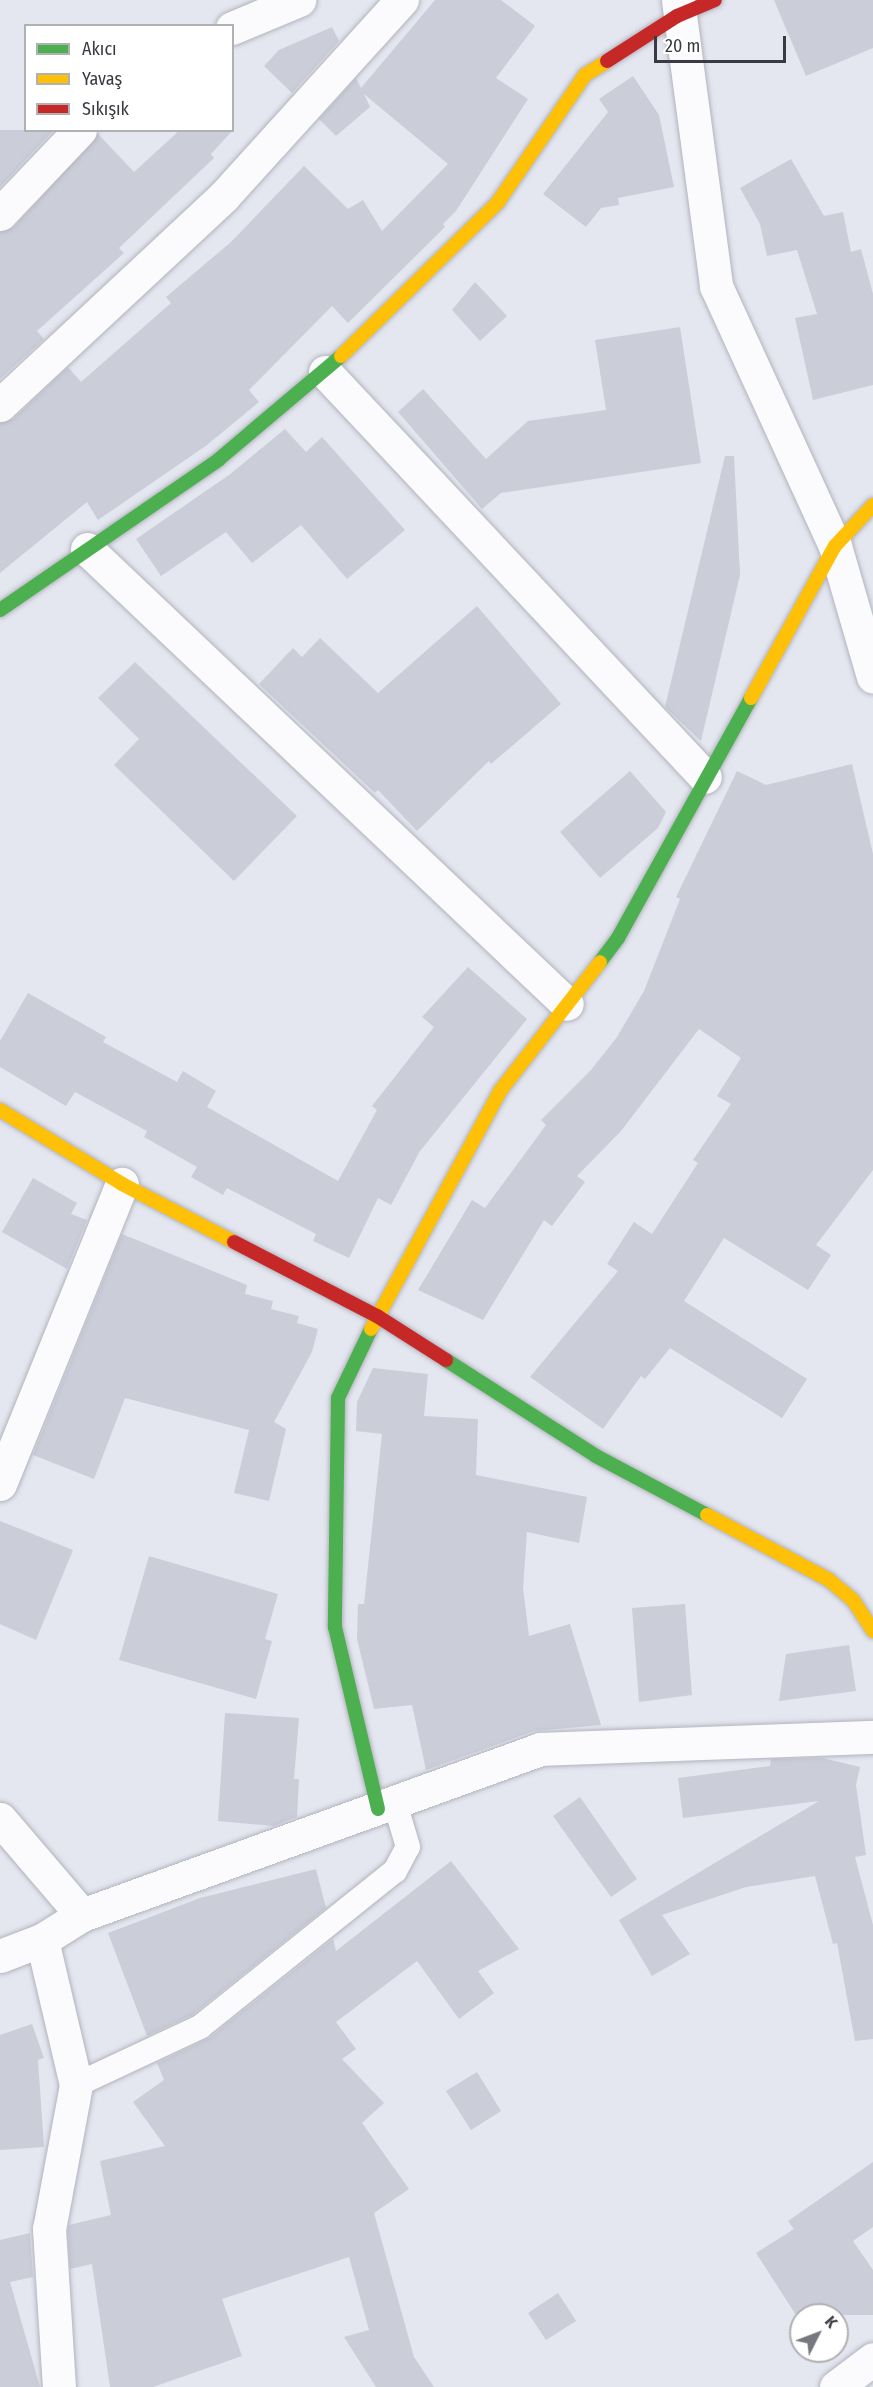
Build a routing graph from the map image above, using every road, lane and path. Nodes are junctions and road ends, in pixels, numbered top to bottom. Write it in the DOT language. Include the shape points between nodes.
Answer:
graph roads {
  1 [pos="299,0"];
  2 [pos="402,0"];
  3 [pos="715,0"];
  4 [pos="677,8"];
  5 [pos="234,26"];
  6 [pos="78,132"];
  7 [pos="0,214"];
  8 [pos="325,372"];
  9 [pos="0,405"];
  10 [pos="873,505"];
  11 [pos="835,546"];
  12 [pos="87,549"];
  13 [pos="0,610"];
  14 [pos="873,677"];
  15 [pos="705,777"];
  16 [pos="567,1004"];
  17 [pos="0,1110"];
  18 [pos="122,1184"];
  19 [pos="377,1316"];
  20 [pos="0,1484"];
  21 [pos="873,1631"];
  22 [pos="873,1737"];
  23 [pos="387,1806"];
  24 [pos="0,1819"];
  25 [pos="82,1915"];
  26 [pos="42,1940"];
  27 [pos="0,1956"];
  28 [pos="76,2085"];
  29 [pos="873,2359"];
  30 [pos="59,2387"];
  31 [pos="836,2387"];
  1 -- 5 [label="street"];
  2 -- 9 [label="street" via="224,196"];
  3 -- 4 [label="street"];
  4 -- 8 [label="street" via="585,75 498,202"];
  4 -- 11 [label="street" via="716,286"];
  6 -- 7 [label="street"];
  8 -- 12 [label="street" via="218,460"];
  8 -- 15 [label="street"];
  10 -- 11 [label="street"];
  11 -- 14 [label="street"];
  11 -- 15 [label="street"];
  12 -- 13 [label="street"];
  12 -- 16 [label="street"];
  15 -- 16 [label="street" via="618,938"];
  16 -- 19 [label="street" via="500,1091"];
  17 -- 18 [label="street"];
  18 -- 19 [label="street"];
  18 -- 20 [label="street"];
  19 -- 21 [label="street" via="596,1456 829,1580 853,1600"];
  19 -- 23 [label="street" via="338,1398 335,1627"];
  22 -- 23 [label="street" via="540,1749"];
  23 -- 25 [label="street"];
  23 -- 28 [label="lane" via="408,1847 395,1871 200,2027"];
  24 -- 25 [label="street"];
  25 -- 26 [label="street"];
  26 -- 27 [label="street"];
  26 -- 28 [label="street"];
  28 -- 30 [label="street" via="49,2229"];
  29 -- 31 [label="street"];
}
